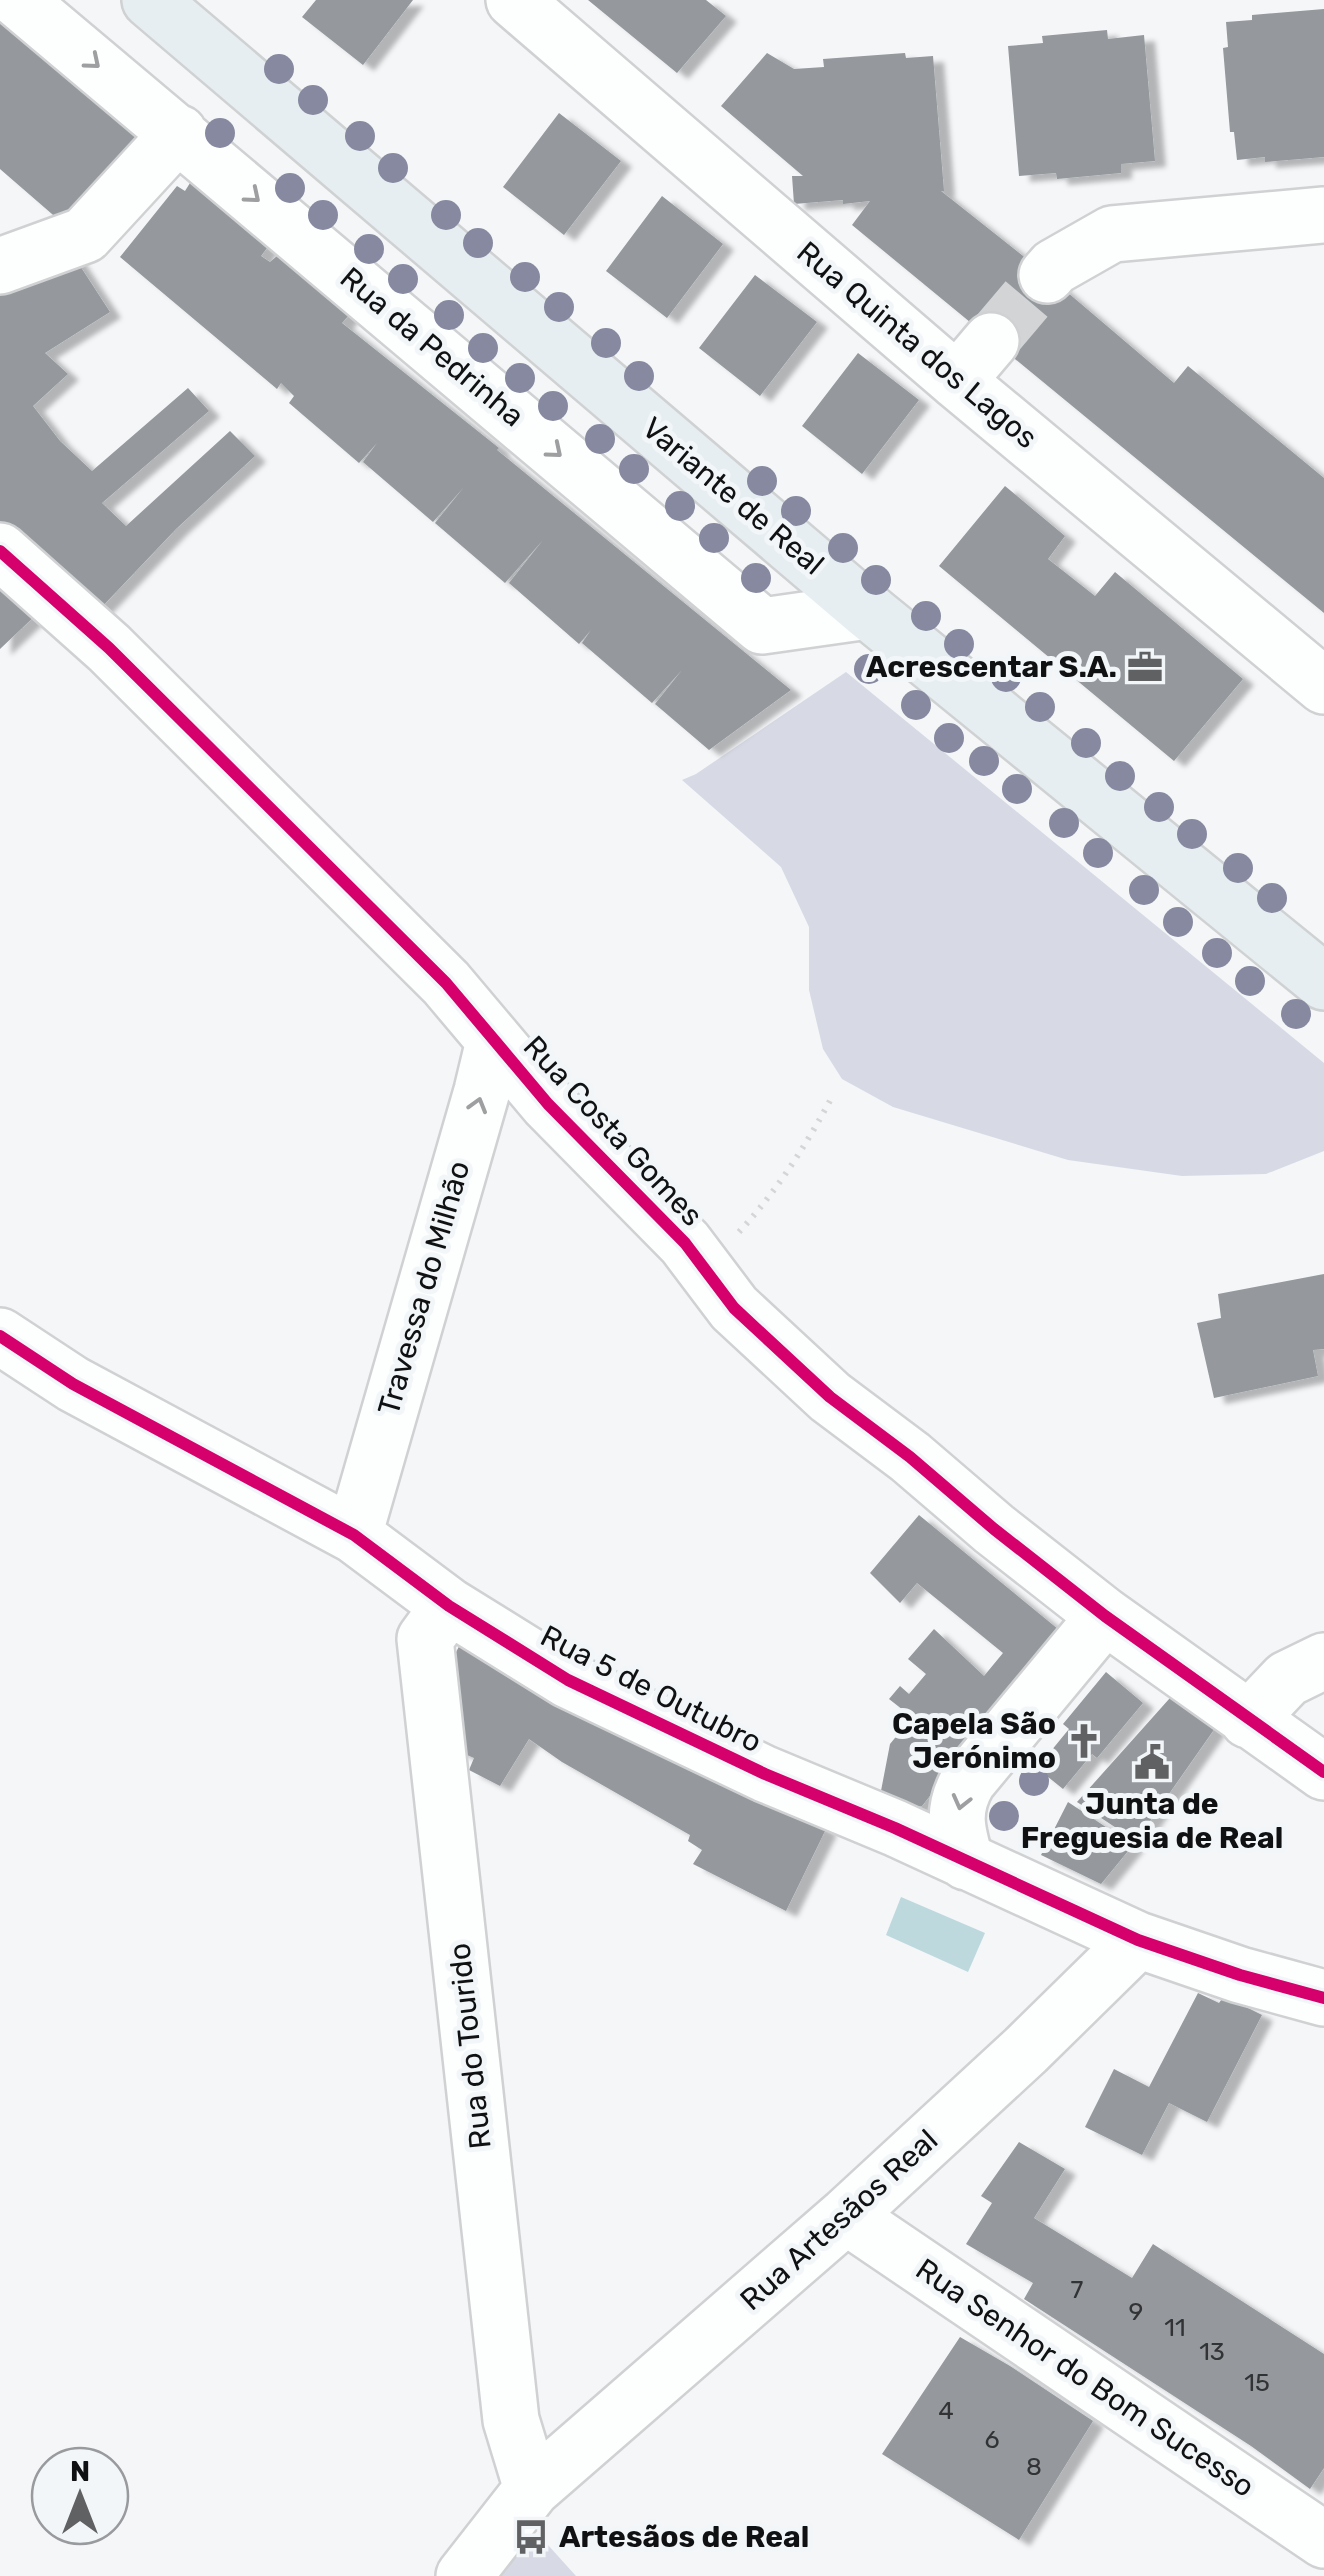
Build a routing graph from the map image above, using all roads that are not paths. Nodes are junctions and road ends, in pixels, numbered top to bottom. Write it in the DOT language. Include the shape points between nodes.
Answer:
graph roads {
  1 [pos="18,0"];
  2 [pos="150,0"];
  3 [pos="514,0"];
  4 [pos="178,133"];
  5 [pos="1324,215"];
  6 [pos="0,266"];
  7 [pos="1047,275"];
  8 [pos="0,550"];
  9 [pos="868,611"];
  10 [pos="1324,686"];
  11 [pos="1324,982"];
  12 [pos="494,1041"];
  13 [pos="0,1336"];
  14 [pos="354,1535"];
  15 [pos="449,1606"];
  16 [pos="1105,1616"];
  17 [pos="1324,1661"];
  18 [pos="1248,1720"];
  19 [pos="1324,1772"];
  20 [pos="966,1862"];
  21 [pos="1138,1940"];
  22 [pos="1324,1998"];
  23 [pos="846,2216"];
  24 [pos="532,2490"];
  25 [pos="1324,2540"];
  26 [pos="464,2576"];
  1 -- 4 [label="street, Rua da Pedrinha, one-way"];
  2 -- 9 [label="main road, Variante de Real"];
  3 -- 10 [label="street, Rua Quinta dos Lagos" via="974,361"];
  4 -- 6 [label="street" via="86,235"];
  4 -- 9 [label="street, Rua da Pedrinha, one-way" via="762,626"];
  5 -- 7 [label="street" via="1112,234"];
  8 -- 12 [label="street, Rua Costa Gomes" via="109,648 446,984"];
  9 -- 11 [label="main road, Variante de Real"];
  14 -- 12 [label="street, Travessa do Milhão, one-way"];
  12 -- 16 [label="street, Rua Costa Gomes" via="685,1243 734,1308 830,1397"];
  13 -- 14 [label="street, Rua 5 de Outubro" via="73,1384"];
  14 -- 15 [label="street, Rua 5 de Outubro"];
  15 -- 20 [label="street, Rua 5 de Outubro" via="568,1680"];
  15 -- 24 [label="street, Rua do Tourido" via="425,1639 511,2420"];
  16 -- 18 [label="street, Rua Costa Gomes"];
  16 -- 20 [label="street, one-way" via="968,1780 956,1829"];
  17 -- 18 [label="street" via="1287,1680"];
  18 -- 19 [label="street, Rua Costa Gomes"];
  20 -- 21 [label="street, Rua 5 de Outubro"];
  21 -- 22 [label="street, Rua 5 de Outubro"];
  21 -- 23 [label="street, Rua Artesãos Real"];
  23 -- 24 [label="street, Rua Artesãos Real"];
  23 -- 25 [label="street, Rua Senhor do Bom Sucesso"];
  24 -- 26 [label="street, Rua Artesãos Real"];
}
